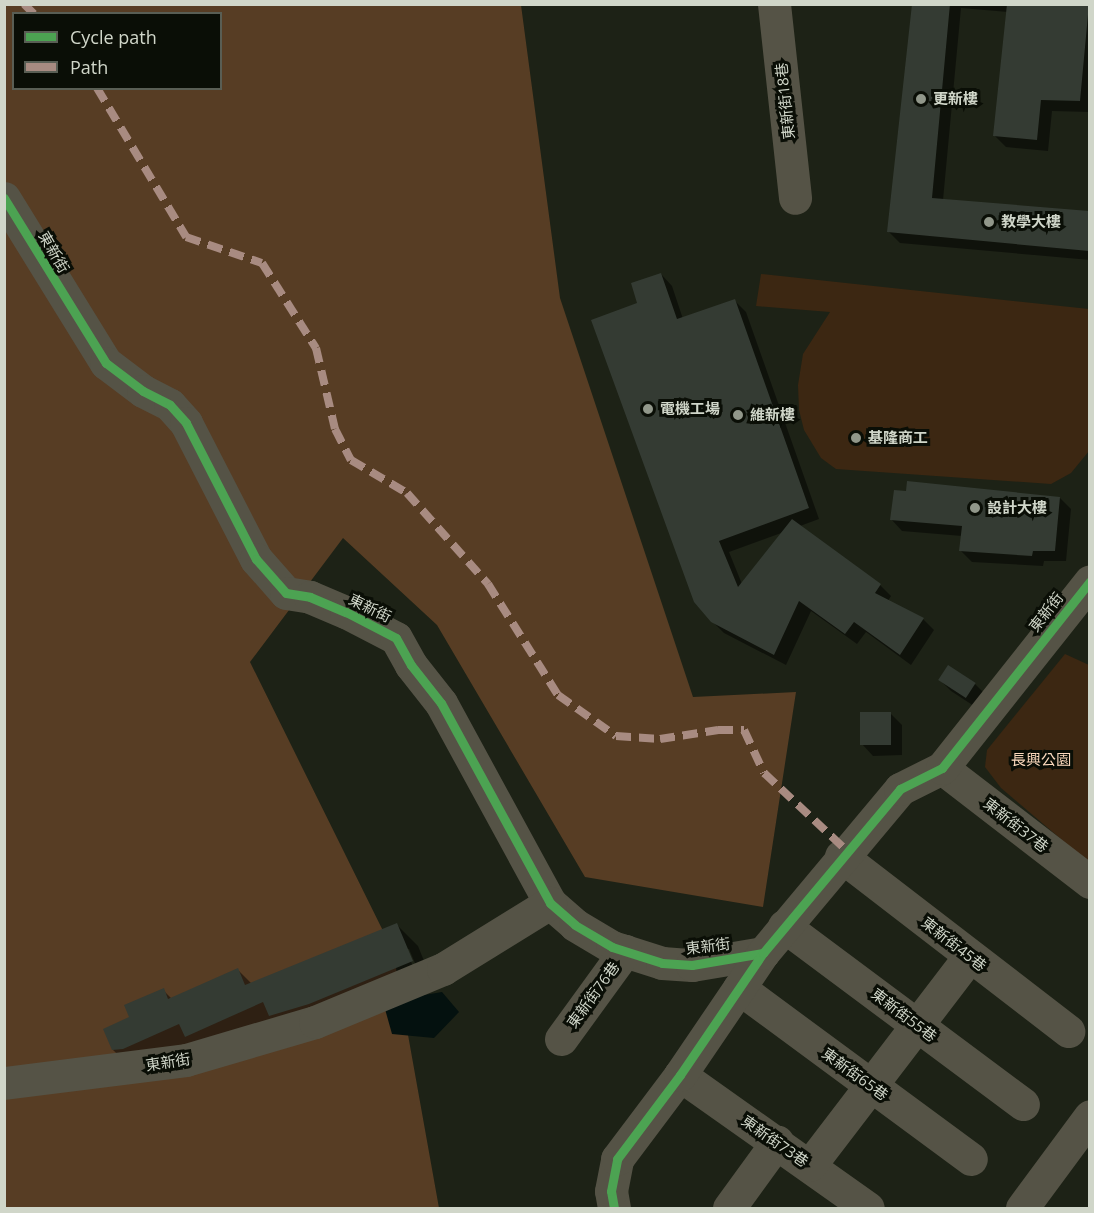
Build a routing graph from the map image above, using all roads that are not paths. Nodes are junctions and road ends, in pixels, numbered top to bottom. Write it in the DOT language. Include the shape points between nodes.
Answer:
graph roads {
  1 [pos="774,4"];
  2 [pos="4,198"];
  3 [pos="795,198"];
  4 [pos="1089,581"];
  5 [pos="942,768"];
  6 [pos="841,856"];
  7 [pos="1089,882"];
  8 [pos="550,903"];
  9 [pos="784,926"];
  10 [pos="625,951"];
  11 [pos="763,953"];
  12 [pos="970,956"];
  13 [pos="739,988"];
  14 [pos="916,1024"];
  15 [pos="1068,1031"];
  16 [pos="561,1039"];
  17 [pos="680,1075"];
  18 [pos="4,1083"];
  19 [pos="871,1086"];
  20 [pos="1023,1104"];
  21 [pos="1089,1116"];
  22 [pos="777,1142"];
  23 [pos="970,1159"];
  24 [pos="810,1165"];
  25 [pos="1038,1203"];
  26 [pos="614,1209"];
  27 [pos="729,1209"];
  28 [pos="868,1209"];
  1 -- 3 [label="street, 東新街18巷"];
  2 -- 8 [label="street, 東新街" via="106,363 143,391 170,405 186,423 256,558 286,593 310,597 396,638 441,704"];
  4 -- 5 [label="street, 東新街"];
  5 -- 6 [label="street, 東新街" via="900,789"];
  5 -- 7 [label="street, 東新街37巷"];
  6 -- 9 [label="street, 東新街"];
  6 -- 12 [label="street, 東新街45巷"];
  8 -- 10 [label="street, 東新街" via="574,926"];
  8 -- 18 [label="street, 東新街" via="443,969 315,1022 186,1060"];
  9 -- 11 [label="street, 東新街"];
  9 -- 14 [label="street, 東新街55巷"];
  10 -- 11 [label="street, 東新街" via="662,963 692,965"];
  10 -- 16 [label="street, 東新街76巷"];
  11 -- 13 [label="street, 東新街"];
  12 -- 14 [label="street"];
  12 -- 15 [label="street, 東新街45巷"];
  13 -- 17 [label="street, 東新街"];
  13 -- 19 [label="street, 東新街65巷"];
  14 -- 19 [label="street"];
  14 -- 20 [label="street, 東新街55巷"];
  17 -- 22 [label="street, 東新街73巷"];
  17 -- 26 [label="street, 東新街" via="617,1159 611,1191"];
  19 -- 23 [label="street, 東新街65巷"];
  19 -- 24 [label="street"];
  21 -- 25 [label="street"];
  22 -- 24 [label="street, 東新街73巷"];
  22 -- 27 [label="street"];
  24 -- 28 [label="street, 東新街73巷"];
}
